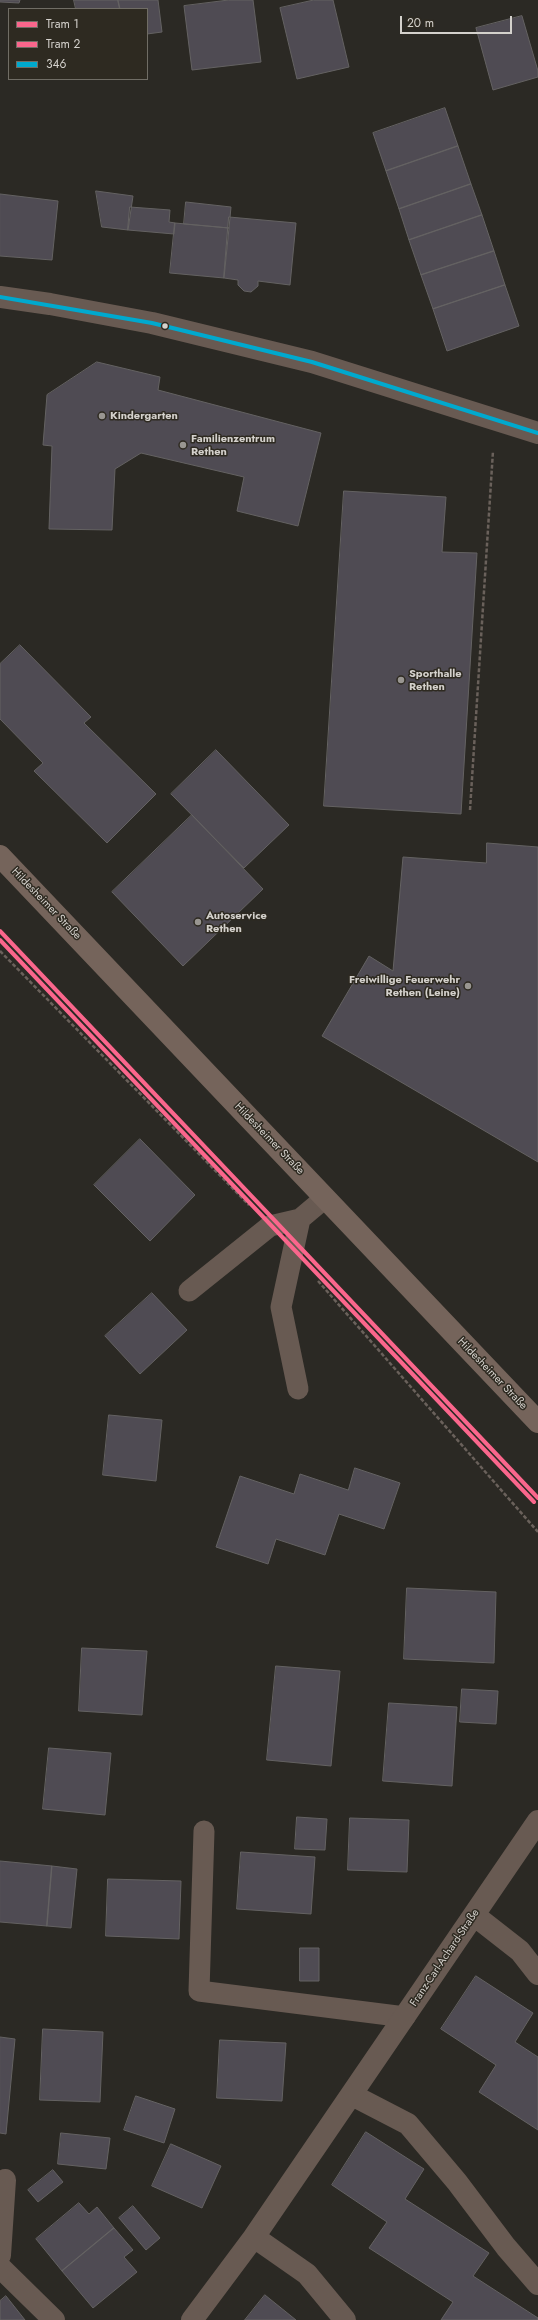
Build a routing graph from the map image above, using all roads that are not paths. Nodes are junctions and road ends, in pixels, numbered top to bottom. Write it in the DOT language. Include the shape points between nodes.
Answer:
graph roads {
  1 [pos="0,297"];
  2 [pos="538,433"];
  3 [pos="0,856"];
  4 [pos="325,1198"];
  5 [pos="300,1219"];
  6 [pos="189,1291"];
  7 [pos="298,1389"];
  8 [pos="538,1422"];
  9 [pos="538,1821"];
  10 [pos="204,1831"];
  11 [pos="474,1915"];
  12 [pos="538,1974"];
  13 [pos="405,2017"];
  14 [pos="352,2095"];
  15 [pos="5,2180"];
  16 [pos="254,2237"];
  17 [pos="0,2255"];
  18 [pos="0,2266"];
  19 [pos="538,2284"];
  20 [pos="54,2320"];
  21 [pos="192,2320"];
  22 [pos="345,2320"];
  1 -- 2 [label="street" via="152,323 304,360"];
  3 -- 4 [label="street, Hildesheimer Straße"];
  4 -- 5 [label="lane"];
  4 -- 8 [label="street, Hildesheimer Straße"];
  5 -- 6 [label="lane" via="270,1226"];
  5 -- 7 [label="lane" via="281,1307"];
  9 -- 11 [label="street, Franz-Carl-Achard-Straße"];
  10 -- 13 [label="lane" via="199,1991"];
  11 -- 12 [label="street" via="520,1951"];
  11 -- 13 [label="street, Franz-Carl-Achard-Straße"];
  13 -- 14 [label="street, Franz-Carl-Achard-Straße"];
  14 -- 16 [label="street, Franz-Carl-Achard-Straße"];
  14 -- 19 [label="street" via="408,2124"];
  15 -- 17 [label="street"];
  16 -- 21 [label="street, Franz-Carl-Achard-Straße"];
  16 -- 22 [label="street" via="307,2274"];
  18 -- 20 [label="street"];
}
